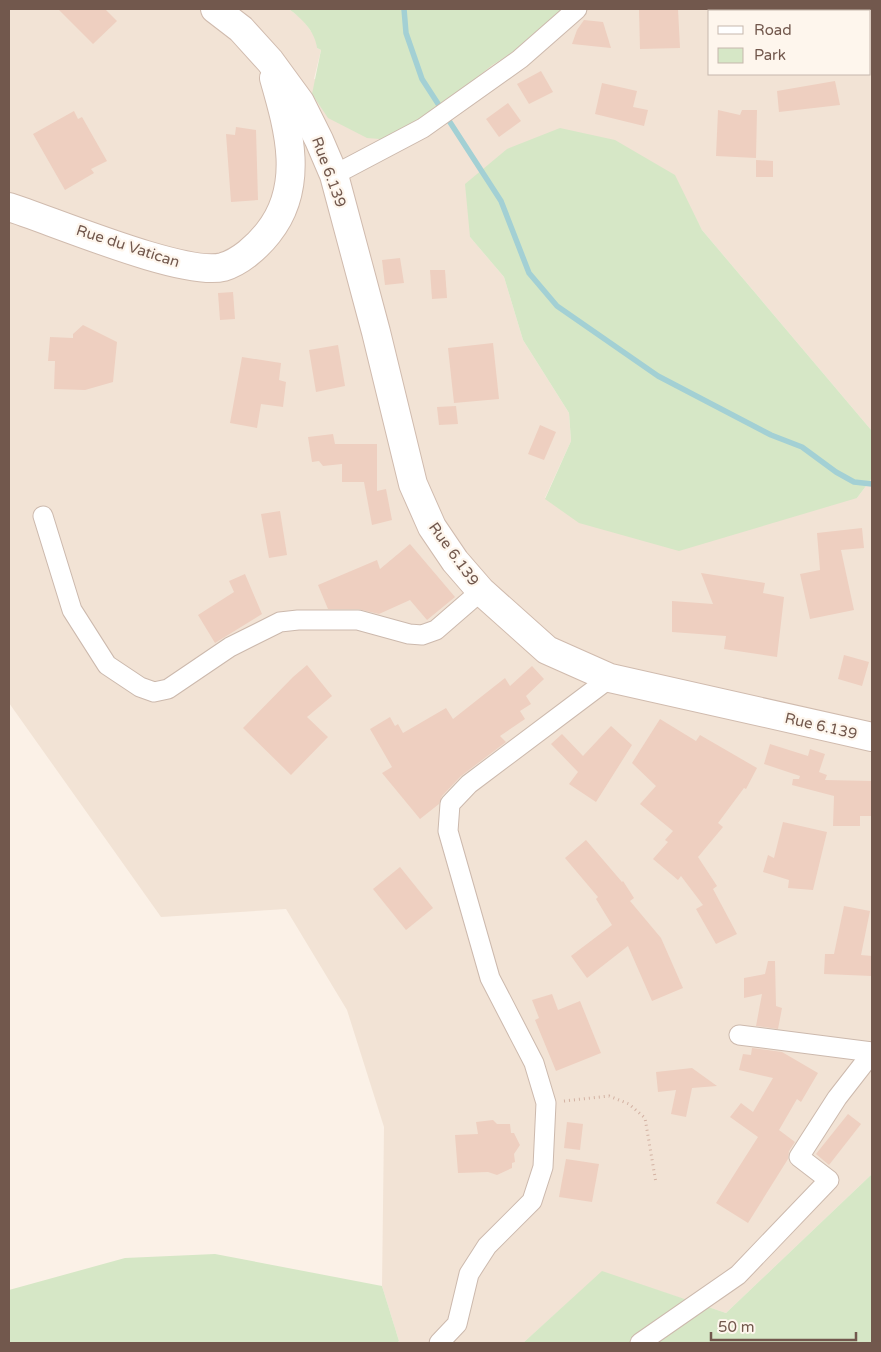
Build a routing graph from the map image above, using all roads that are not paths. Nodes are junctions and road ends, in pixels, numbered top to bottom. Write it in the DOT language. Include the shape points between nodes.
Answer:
graph roads {
  1 [pos="577,9"];
  2 [pos="224,12"];
  3 [pos="270,61"];
  4 [pos="334,175"];
  5 [pos="9,207"];
  6 [pos="43,516"];
  7 [pos="481,591"];
  8 [pos="610,678"];
  9 [pos="872,737"];
  10 [pos="739,1035"];
  11 [pos="872,1052"];
  12 [pos="439,1343"];
  13 [pos="640,1343"];
  1 -- 4 [label="street" via="520,59 423,128"];
  2 -- 3 [label="street, Rue 6.139"];
  3 -- 4 [label="street, Rue 6.139" via="300,102"];
  3 -- 5 [label="street, Rue du Vatican" via="284,112 291,155 289,193 278,220 261,242 238,259 222,267 203,268 166,261"];
  4 -- 7 [label="street, Rue 6.139" via="413,484 432,527"];
  6 -- 7 [label="street" via="72,610 107,665 140,688 154,692 168,689 230,647 280,622 358,620 422,635 436,630"];
  7 -- 8 [label="street, Rue 6.139" via="546,650"];
  8 -- 9 [label="street, Rue 6.139"];
  8 -- 12 [label="street" via="476,778 450,804 448,831 490,978 534,1063 546,1103 543,1168 532,1201 488,1246 470,1274 457,1324"];
  10 -- 11 [label="street"];
  11 -- 13 [label="street" via="798,1157 829,1180 738,1275"];
}
